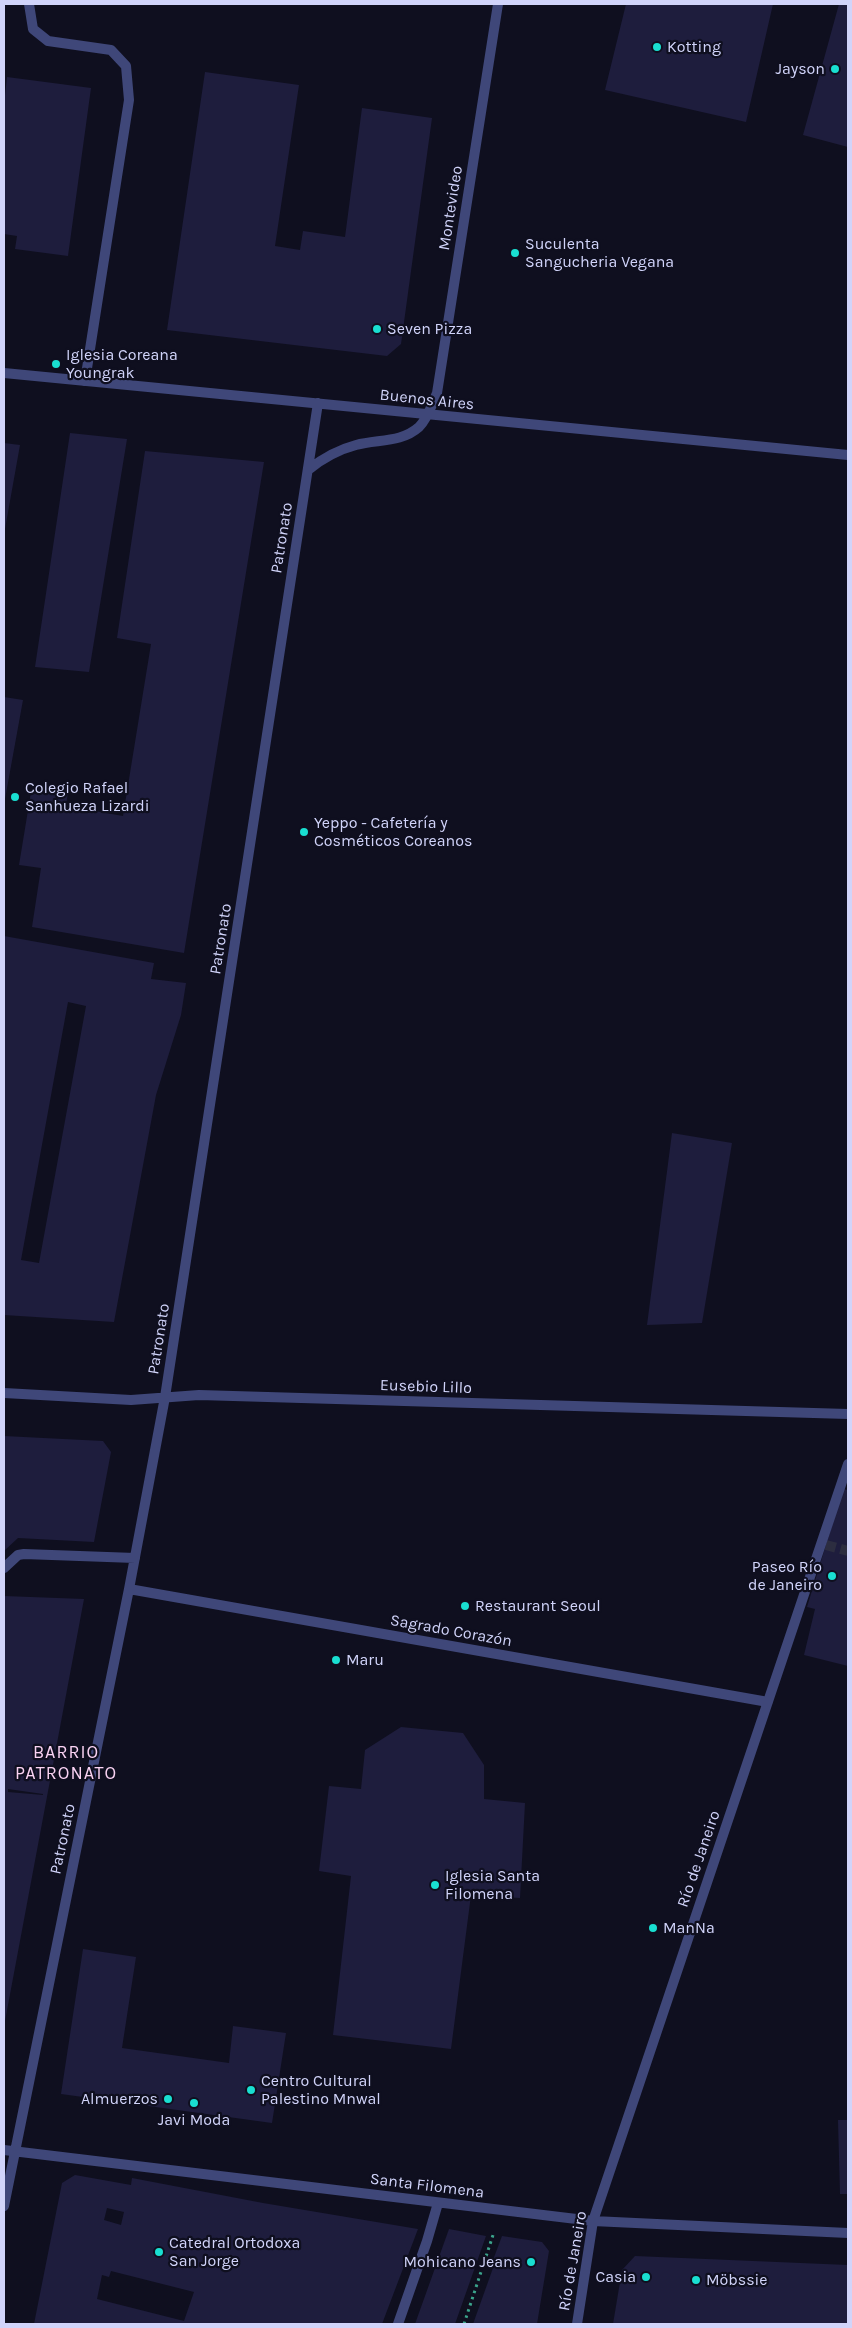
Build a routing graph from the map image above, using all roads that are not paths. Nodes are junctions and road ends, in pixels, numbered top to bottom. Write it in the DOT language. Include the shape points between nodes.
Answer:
graph roads {
  1 [pos="29,4"];
  2 [pos="498,4"];
  3 [pos="4,373"];
  4 [pos="84,381"];
  5 [pos="318,403"];
  6 [pos="427,416"];
  7 [pos="848,455"];
  8 [pos="308,470"];
  9 [pos="4,1394"];
  10 [pos="165,1397"];
  11 [pos="848,1414"];
  12 [pos="848,1464"];
  13 [pos="135,1558"];
  14 [pos="4,1568"];
  15 [pos="129,1589"];
  16 [pos="768,1702"];
  17 [pos="9,2151"];
  18 [pos="438,2203"];
  19 [pos="4,2206"];
  20 [pos="593,2221"];
  21 [pos="848,2233"];
  22 [pos="398,2324"];
  23 [pos="577,2324"];
  1 -- 4 [label="street" via="33,29 48,41 111,50 126,66 129,100"];
  2 -- 6 [label="street, Montevideo" via="444,356 437,393"];
  3 -- 4 [label="street, Buenos Aires"];
  4 -- 5 [label="street, Buenos Aires"];
  5 -- 6 [label="street, Buenos Aires"];
  5 -- 8 [label="street, Patronato"];
  6 -- 7 [label="street, Buenos Aires"];
  6 -- 8 [label="street" via="410,434 340,450 324,457"];
  8 -- 10 [label="street, Patronato"];
  9 -- 10 [label="street, Eusebio Lillo" via="131,1400"];
  10 -- 11 [label="street, Eusebio Lillo" via="199,1395"];
  10 -- 13 [label="street, Patronato"];
  12 -- 16 [label="street, Río de Janeiro" via="824,1544"];
  13 -- 14 [label="street" via="24,1554 18,1555"];
  13 -- 15 [label="street, Patronato"];
  15 -- 16 [label="street, Sagrado Corazón"];
  15 -- 17 [label="street, Patronato"];
  16 -- 20 [label="street, Río de Janeiro"];
  17 -- 18 [label="street, Santa Filomena"];
  17 -- 19 [label="street, Patronato"];
  18 -- 20 [label="street, Santa Filomena"];
  18 -- 22 [label="street"];
  20 -- 21 [label="street, Santa Filomena"];
  20 -- 23 [label="street, Río de Janeiro"];
}
